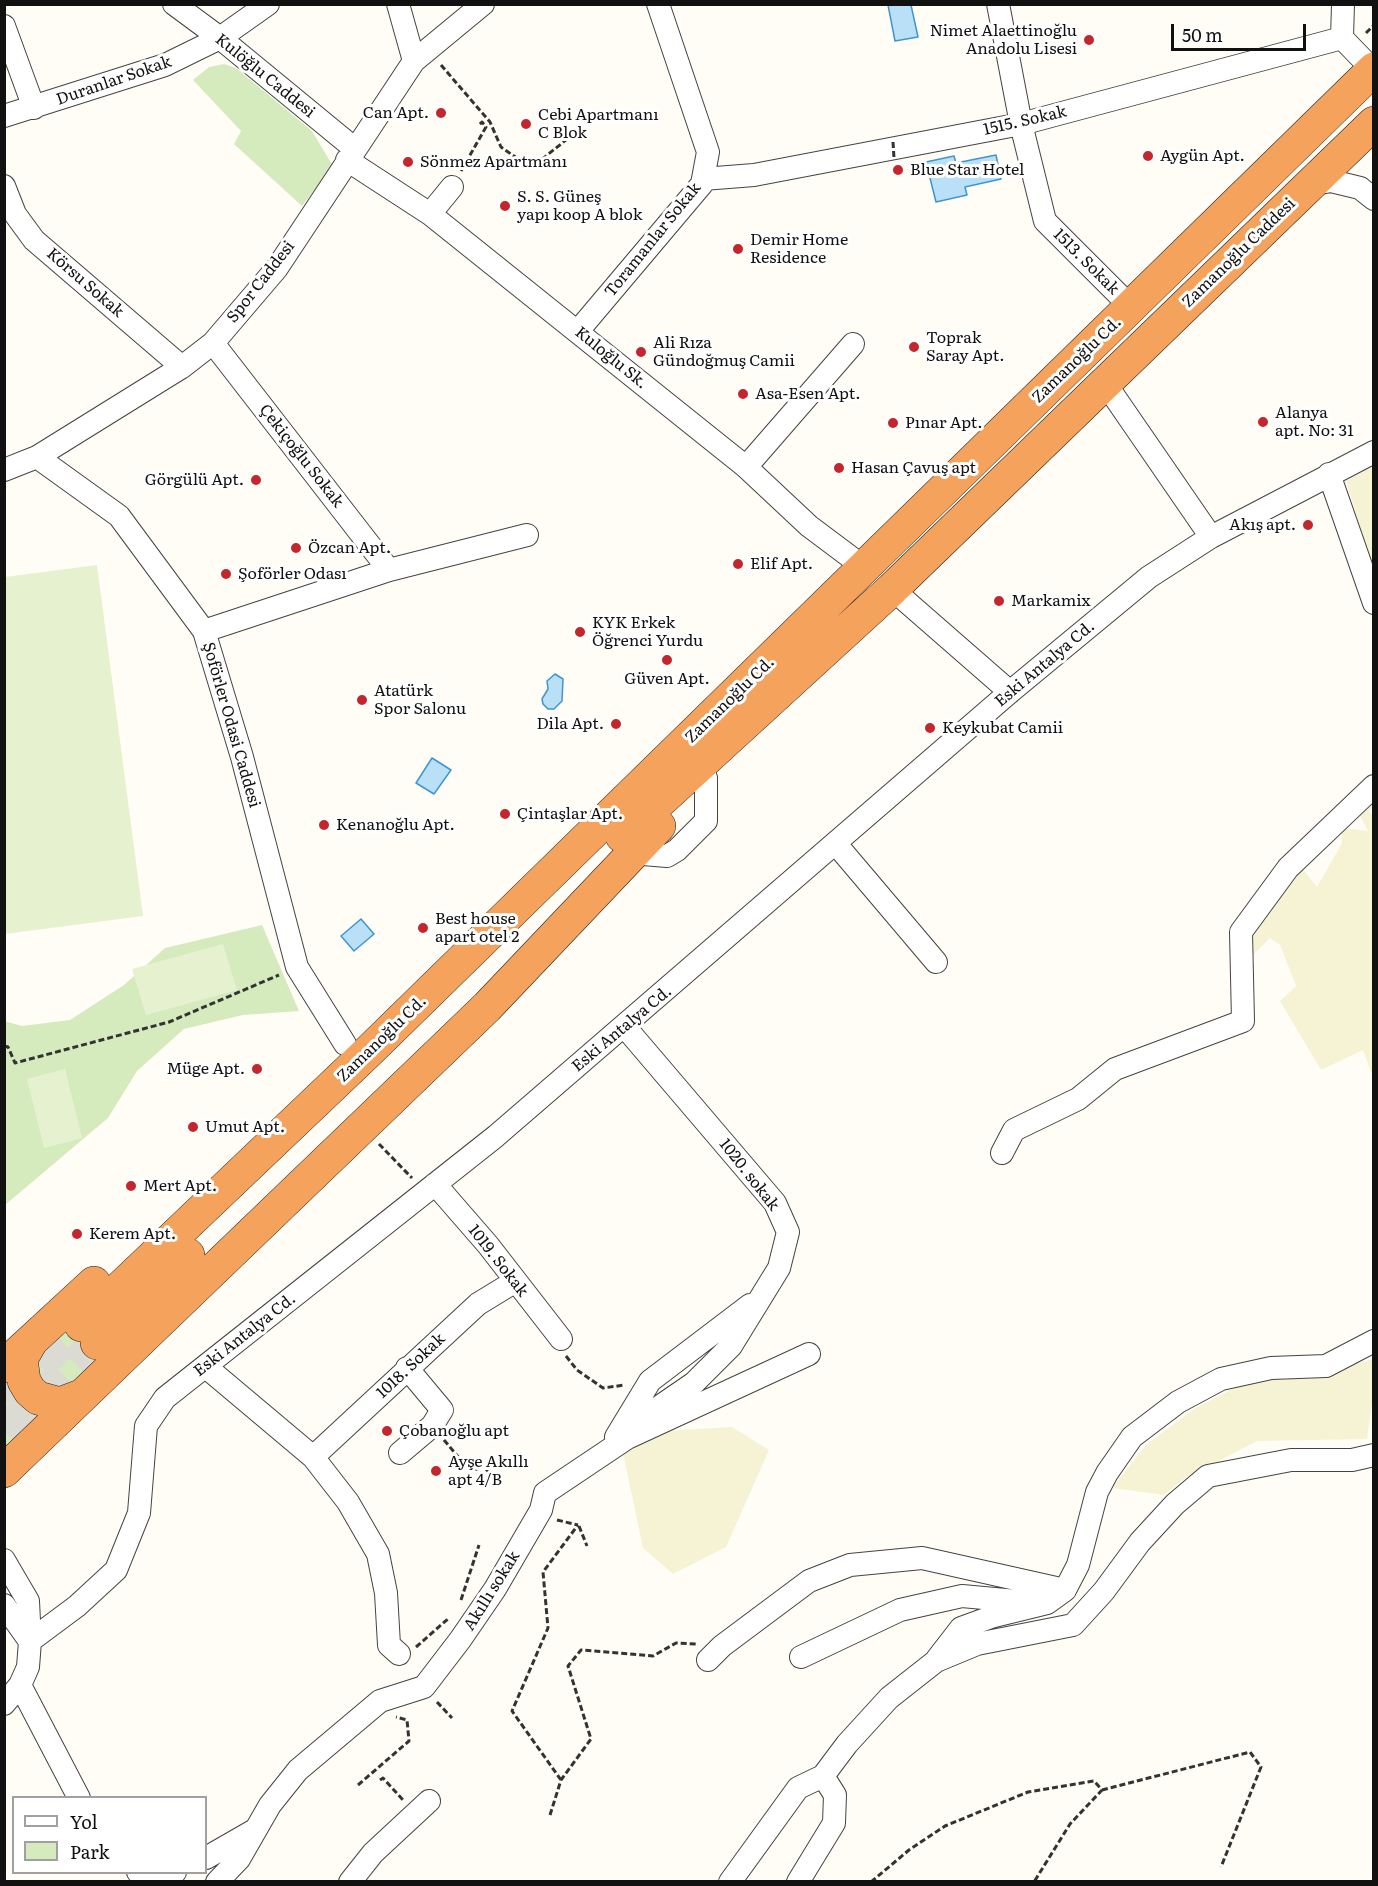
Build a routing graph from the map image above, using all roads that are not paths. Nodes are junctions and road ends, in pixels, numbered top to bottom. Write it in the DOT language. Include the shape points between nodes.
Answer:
graph roads {
  1 [pos="174,4"];
  2 [pos="268,4"];
  3 [pos="398,4"];
  4 [pos="483,4"];
  5 [pos="658,4"];
  6 [pos="998,4"];
  7 [pos="1343,4"];
  8 [pos="4,26"];
  9 [pos="1353,36"];
  10 [pos="220,38"];
  11 [pos="425,60"];
  12 [pos="1373,70"];
  13 [pos="34,108"];
  14 [pos="4,116"];
  15 [pos="1374,123"];
  16 [pos="1021,124"];
  17 [pos="351,154"];
  18 [pos="703,179"];
  19 [pos="1309,185"];
  20 [pos="4,186"];
  21 [pos="452,187"];
  22 [pos="1374,199"];
  23 [pos="430,214"];
  24 [pos="1131,307"];
  25 [pos="578,331"];
  26 [pos="213,343"];
  27 [pos="853,344"];
  28 [pos="182,367"];
  29 [pos="1105,382"];
  30 [pos="1374,452"];
  31 [pos="37,456"];
  32 [pos="746,467"];
  33 [pos="4,470"];
  34 [pos="1329,474"];
  35 [pos="527,535"];
  36 [pos="1211,537"];
  37 [pos="865,568"];
  38 [pos="389,570"];
  39 [pos="892,589"];
  40 [pos="1374,603"];
  41 [pos="204,631"];
  42 [pos="1010,692"];
  43 [pos="746,724"];
  44 [pos="700,730"];
  45 [pos="1374,786"];
  46 [pos="836,844"];
  47 [pos="936,962"];
  48 [pos="625,1027"];
  49 [pos="345,1044"];
  50 [pos="1002,1153"];
  51 [pos="435,1184"];
  52 [pos="514,1282"];
  53 [pos="766,1293"];
  54 [pos="561,1339"];
  55 [pos="1374,1341"];
  56 [pos="18,1346"];
  57 [pos="809,1354"];
  58 [pos="4,1366"];
  59 [pos="206,1367"];
  60 [pos="407,1368"];
  61 [pos="81,1396"];
  62 [pos="618,1443"];
  63 [pos="400,1454"];
  64 [pos="1374,1455"];
  65 [pos="313,1457"];
  66 [pos="4,1472"];
  67 [pos="4,1560"];
  68 [pos="1056,1596"];
  69 [pos="4,1605"];
  70 [pos="30,1641"];
  71 [pos="715,1653"];
  72 [pos="399,1654"];
  73 [pos="801,1656"];
  74 [pos="936,1661"];
  75 [pos="20,1685"];
  76 [pos="4,1704"];
  77 [pos="823,1776"];
  78 [pos="78,1796"];
  79 [pos="422,1807"];
  80 [pos="253,1831"];
  81 [pos="207,1857"];
  82 [pos="144,1874"];
  83 [pos="162,1874"];
  84 [pos="217,1881"];
  85 [pos="350,1881"];
  86 [pos="730,1881"];
  87 [pos="798,1881"];
  1 -- 10 [label="street, Kulöğlu Caddesi"];
  2 -- 10 [label="street, Duranlar Sokak"];
  3 -- 11 [label="street"];
  4 -- 11 [label="street, Spor Caddesi"];
  5 -- 18 [label="street, Toramanlar Sokak" via="708,152"];
  6 -- 16 [label="street, 1513. Sokak"];
  7 -- 9 [label="street"];
  8 -- 13 [label="street"];
  9 -- 12 [label="street"];
  9 -- 16 [label="street, 1515. Sokak"];
  10 -- 13 [label="street, Duranlar Sokak" via="165,65"];
  10 -- 17 [label="street, Kulöğlu Caddesi"];
  11 -- 17 [label="street, Spor Caddesi"];
  12 -- 24 [label="highway, Zamanoğlu Cd."];
  13 -- 14 [label="street, Duranlar Sokak"];
  15 -- 19 [label="highway, Zamanoğlu Caddesi"];
  16 -- 18 [label="street, 1515. Sokak" via="754,176"];
  16 -- 24 [label="street, 1513. Sokak" via="1045,221"];
  17 -- 23 [label="street, Kuloğlu Sk."];
  17 -- 26 [label="street, Spor Caddesi" via="277,268"];
  18 -- 25 [label="street, Toramanlar Sokak"];
  19 -- 22 [label="street" via="1332,181 1360,188"];
  19 -- 29 [label="highway, Zamanoğlu Caddesi"];
  20 -- 28 [label="street, Körsu Sokak" via="15,214 34,240"];
  21 -- 23 [label="street"];
  23 -- 25 [label="street, Kuloğlu Sk."];
  24 -- 37 [label="highway, Zamanoğlu Cd."];
  25 -- 32 [label="street, Kuloğlu Sk."];
  26 -- 28 [label="street, Spor Caddesi"];
  26 -- 38 [label="street, Çekiçoğlu Sokak"];
  27 -- 32 [label="street"];
  28 -- 31 [label="street, Spor Caddesi"];
  29 -- 36 [label="street"];
  29 -- 39 [label="highway, Zamanoğlu Cd."];
  30 -- 34 [label="street, Eski Antalya Cd."];
  31 -- 33 [label="street, Spor Caddesi"];
  31 -- 41 [label="street, Şoförler Odasi Caddesi" via="119,516"];
  32 -- 37 [label="street, Kuloğlu Sk." via="809,526"];
  34 -- 36 [label="street, Eski Antalya Cd."];
  34 -- 40 [label="street"];
  35 -- 38 [label="street"];
  36 -- 42 [label="street, Eski Antalya Cd." via="1149,577"];
  37 -- 44 [label="highway, Zamanoğlu Cd."];
  38 -- 41 [label="street"];
  39 -- 42 [label="street"];
  39 -- 43 [label="highway, Zamanoğlu Cd."];
  41 -- 49 [label="street, Şoförler Odasi Caddesi" via="242,757 297,967"];
  42 -- 46 [label="street, Eski Antalya Cd."];
  43 -- 44 [label="highway, Zamanoğlu Cd." via="608,848 89,1334 360,1061"];
  43 -- 61 [label="highway" via="706,778 486,1006"];
  44 -- 49 [label="highway" via="596,810"];
  45 -- 50 [label="street" via="1288,868 1241,932 1244,1021 1115,1069 1078,1099 1014,1130"];
  46 -- 47 [label="street"];
  46 -- 48 [label="street, Eski Antalya Cd."];
  48 -- 51 [label="street, Eski Antalya Cd."];
  48 -- 53 [label="street, 1020. sokak" via="775,1203 788,1232 779,1268"];
  49 -- 56 [label="highway"];
  51 -- 52 [label="street, 1019. Sokak"];
  51 -- 59 [label="street, Eski Antalya Cd."];
  52 -- 54 [label="street, 1019. Sokak"];
  52 -- 60 [label="street, 1018. Sokak" via="478,1304"];
  53 -- 62 [label="street, 1020. sokak" via="731,1346 694,1383"];
  53 -- 62 [label="street" via="650,1381"];
  55 -- 68 [label="street" via="1326,1366 1271,1368 1221,1379 1178,1402 1132,1437 1096,1492 1078,1565"];
  56 -- 58 [label="highway"];
  56 -- 61 [label="highway" via="24,1381 38,1398 60,1404"];
  57 -- 62 [label="street, Akıllı sokak"];
  59 -- 65 [label="street"];
  59 -- 70 [label="street, Eski Antalya Cd." via="165,1398 146,1426 139,1513 116,1570"];
  60 -- 63 [label="street" via="442,1410 432,1426"];
  60 -- 65 [label="street, 1018. Sokak"];
  61 -- 66 [label="highway"];
  62 -- 80 [label="street, Akıllı sokak" via="545,1494 541,1510 495,1589 424,1687 380,1701 298,1770"];
  64 -- 74 [label="street" via="1352,1460 1291,1460 1208,1476 1140,1542 1073,1625 977,1644"];
  65 -- 72 [label="street" via="348,1502 378,1554 386,1593 389,1645"];
  67 -- 70 [label="street" via="28,1601"];
  68 -- 71 [label="street" via="921,1558 850,1565 809,1581"];
  68 -- 73 [label="street" via="962,1596 900,1610"];
  68 -- 74 [label="street" via="961,1628"];
  69 -- 70 [label="street"];
  70 -- 75 [label="street" via="28,1667"];
  74 -- 77 [label="street" via="889,1698"];
  75 -- 76 [label="street"];
  75 -- 78 [label="street"];
  77 -- 86 [label="street" via="798,1788"];
  77 -- 87 [label="street" via="835,1795 834,1823"];
  79 -- 85 [label="street" via="373,1852"];
  80 -- 81 [label="street"];
  80 -- 84 [label="street, Akıllı sokak" via="239,1859"];
  82 -- 83 [label="street"];
}
